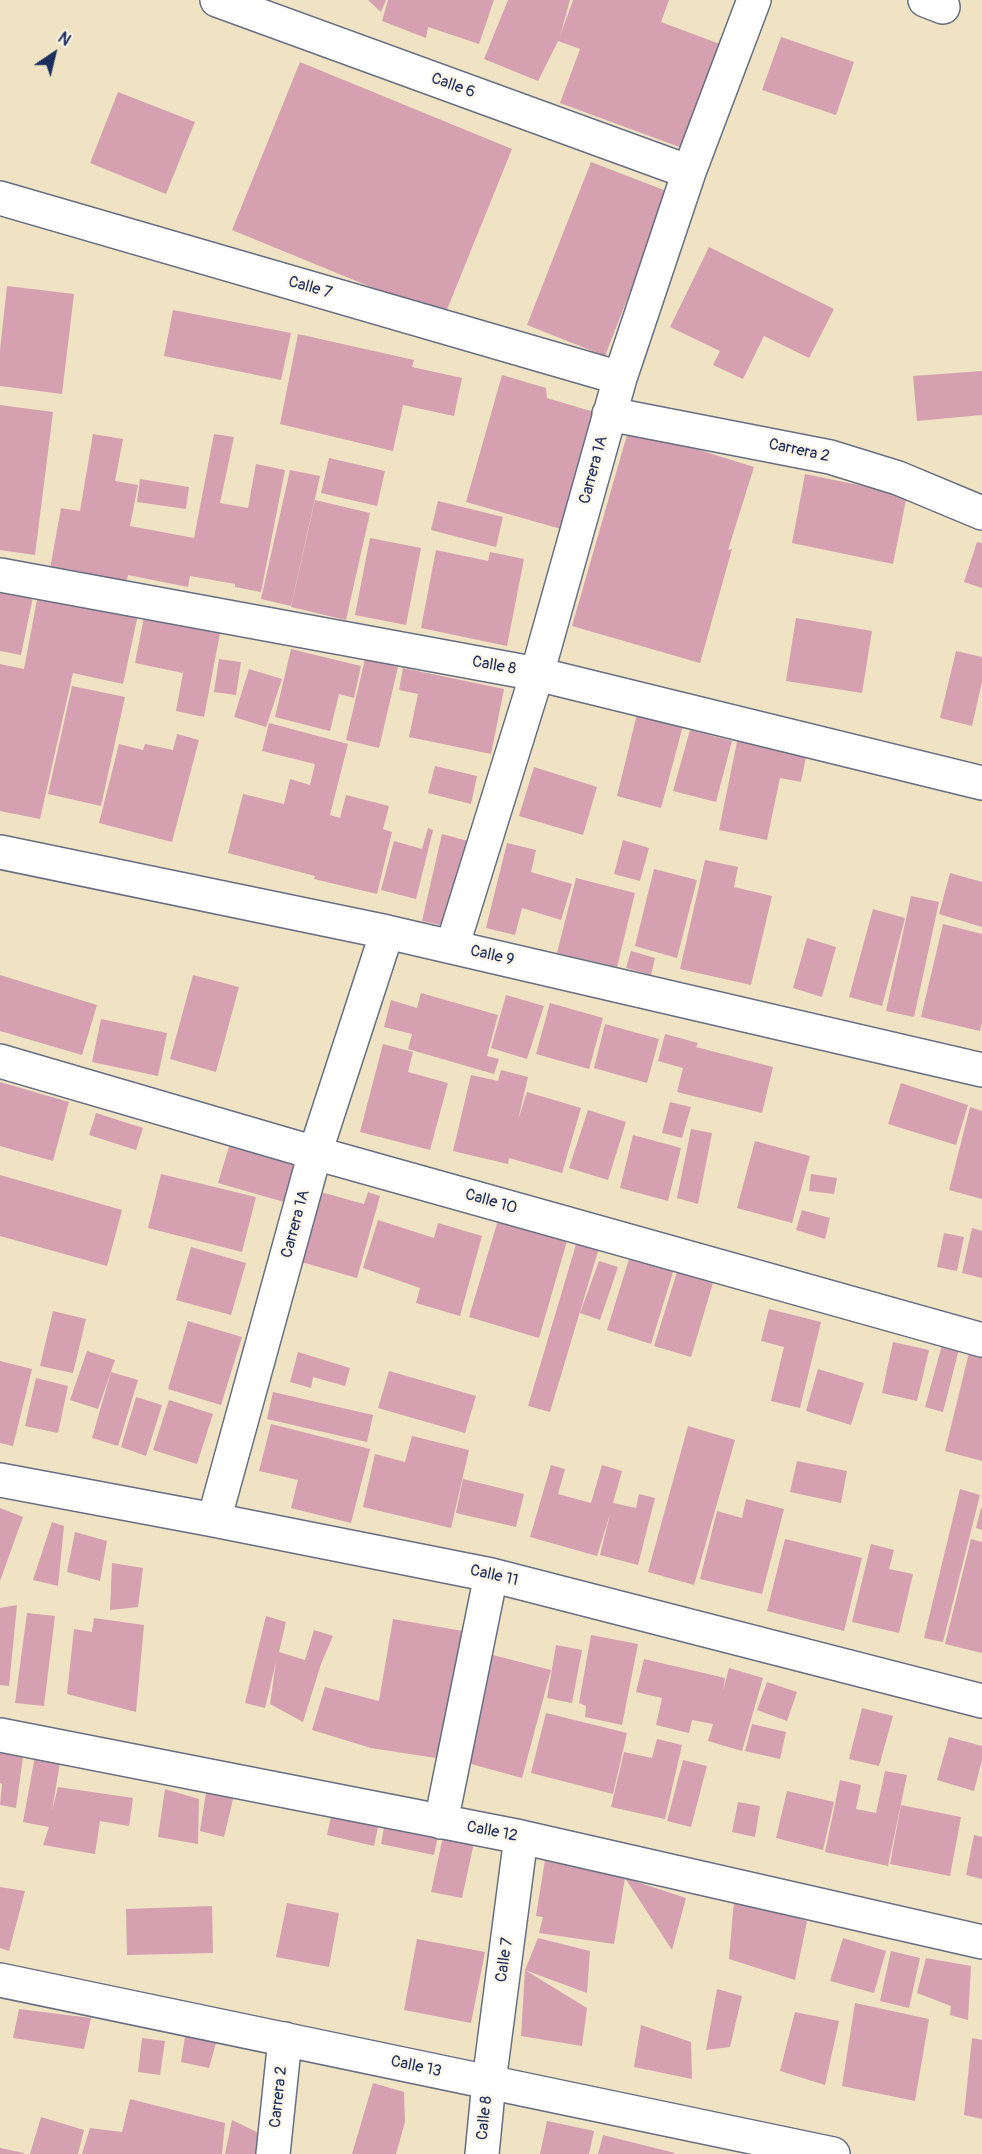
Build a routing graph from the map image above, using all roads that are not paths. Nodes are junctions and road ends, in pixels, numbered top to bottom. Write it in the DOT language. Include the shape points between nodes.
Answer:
graph roads {
  1 [pos="217,0"];
  2 [pos="754,0"];
  3 [pos="689,172"];
  4 [pos="0,198"];
  5 [pos="621,378"];
  6 [pos="609,414"];
  7 [pos="982,513"];
  8 [pos="0,575"];
  9 [pos="537,674"];
  10 [pos="982,783"];
  11 [pos="0,852"];
  12 [pos="387,932"];
  13 [pos="452,947"];
  14 [pos="0,1061"];
  15 [pos="982,1070"];
  16 [pos="315,1153"];
  17 [pos="982,1340"];
  18 [pos="0,1480"];
  19 [pos="214,1520"];
  20 [pos="490,1575"];
  21 [pos="982,1701"];
  22 [pos="0,1735"];
  23 [pos="441,1822"];
  24 [pos="521,1837"];
  25 [pos="982,1942"];
  26 [pos="0,1980"];
  27 [pos="285,2040"];
  28 [pos="489,2082"];
  29 [pos="273,2154"];
  30 [pos="482,2154"];
  31 [pos="833,2154"];
  1 -- 3 [label="street, Calle 6"];
  2 -- 3 [label="street, Carrera 1A"];
  3 -- 5 [label="street, Carrera 1A"];
  4 -- 5 [label="street, Calle 7"];
  5 -- 6 [label="street, Carrera 1A"];
  6 -- 7 [label="street, Carrera 2" via="830,457 898,478"];
  6 -- 9 [label="street, Carrera 1A"];
  8 -- 9 [label="street, Calle 8"];
  9 -- 10 [label="street, Calle 8"];
  9 -- 13 [label="street, Carrera 1A"];
  11 -- 12 [label="street, Calle 9"];
  12 -- 13 [label="street, Calle 9"];
  12 -- 16 [label="street, Carrera 1A"];
  13 -- 15 [label="street, Calle 9"];
  14 -- 16 [label="street, Calle 10"];
  16 -- 17 [label="street, Calle 10"];
  16 -- 19 [label="street, Carrera 1A"];
  18 -- 19 [label="street, Calle 11"];
  19 -- 20 [label="street, Calle 11"];
  20 -- 21 [label="street, Calle 11"];
  20 -- 23 [label="street"];
  22 -- 23 [label="street, Calle 12"];
  23 -- 24 [label="street, Calle 12"];
  24 -- 25 [label="street, Calle 12"];
  24 -- 28 [label="street, Calle 7"];
  26 -- 27 [label="street, Calle 13"];
  27 -- 28 [label="street, Calle 13"];
  27 -- 29 [label="street, Carrera 2"];
  28 -- 30 [label="street, Calle 8"];
  28 -- 31 [label="street, Calle 13"];
}
